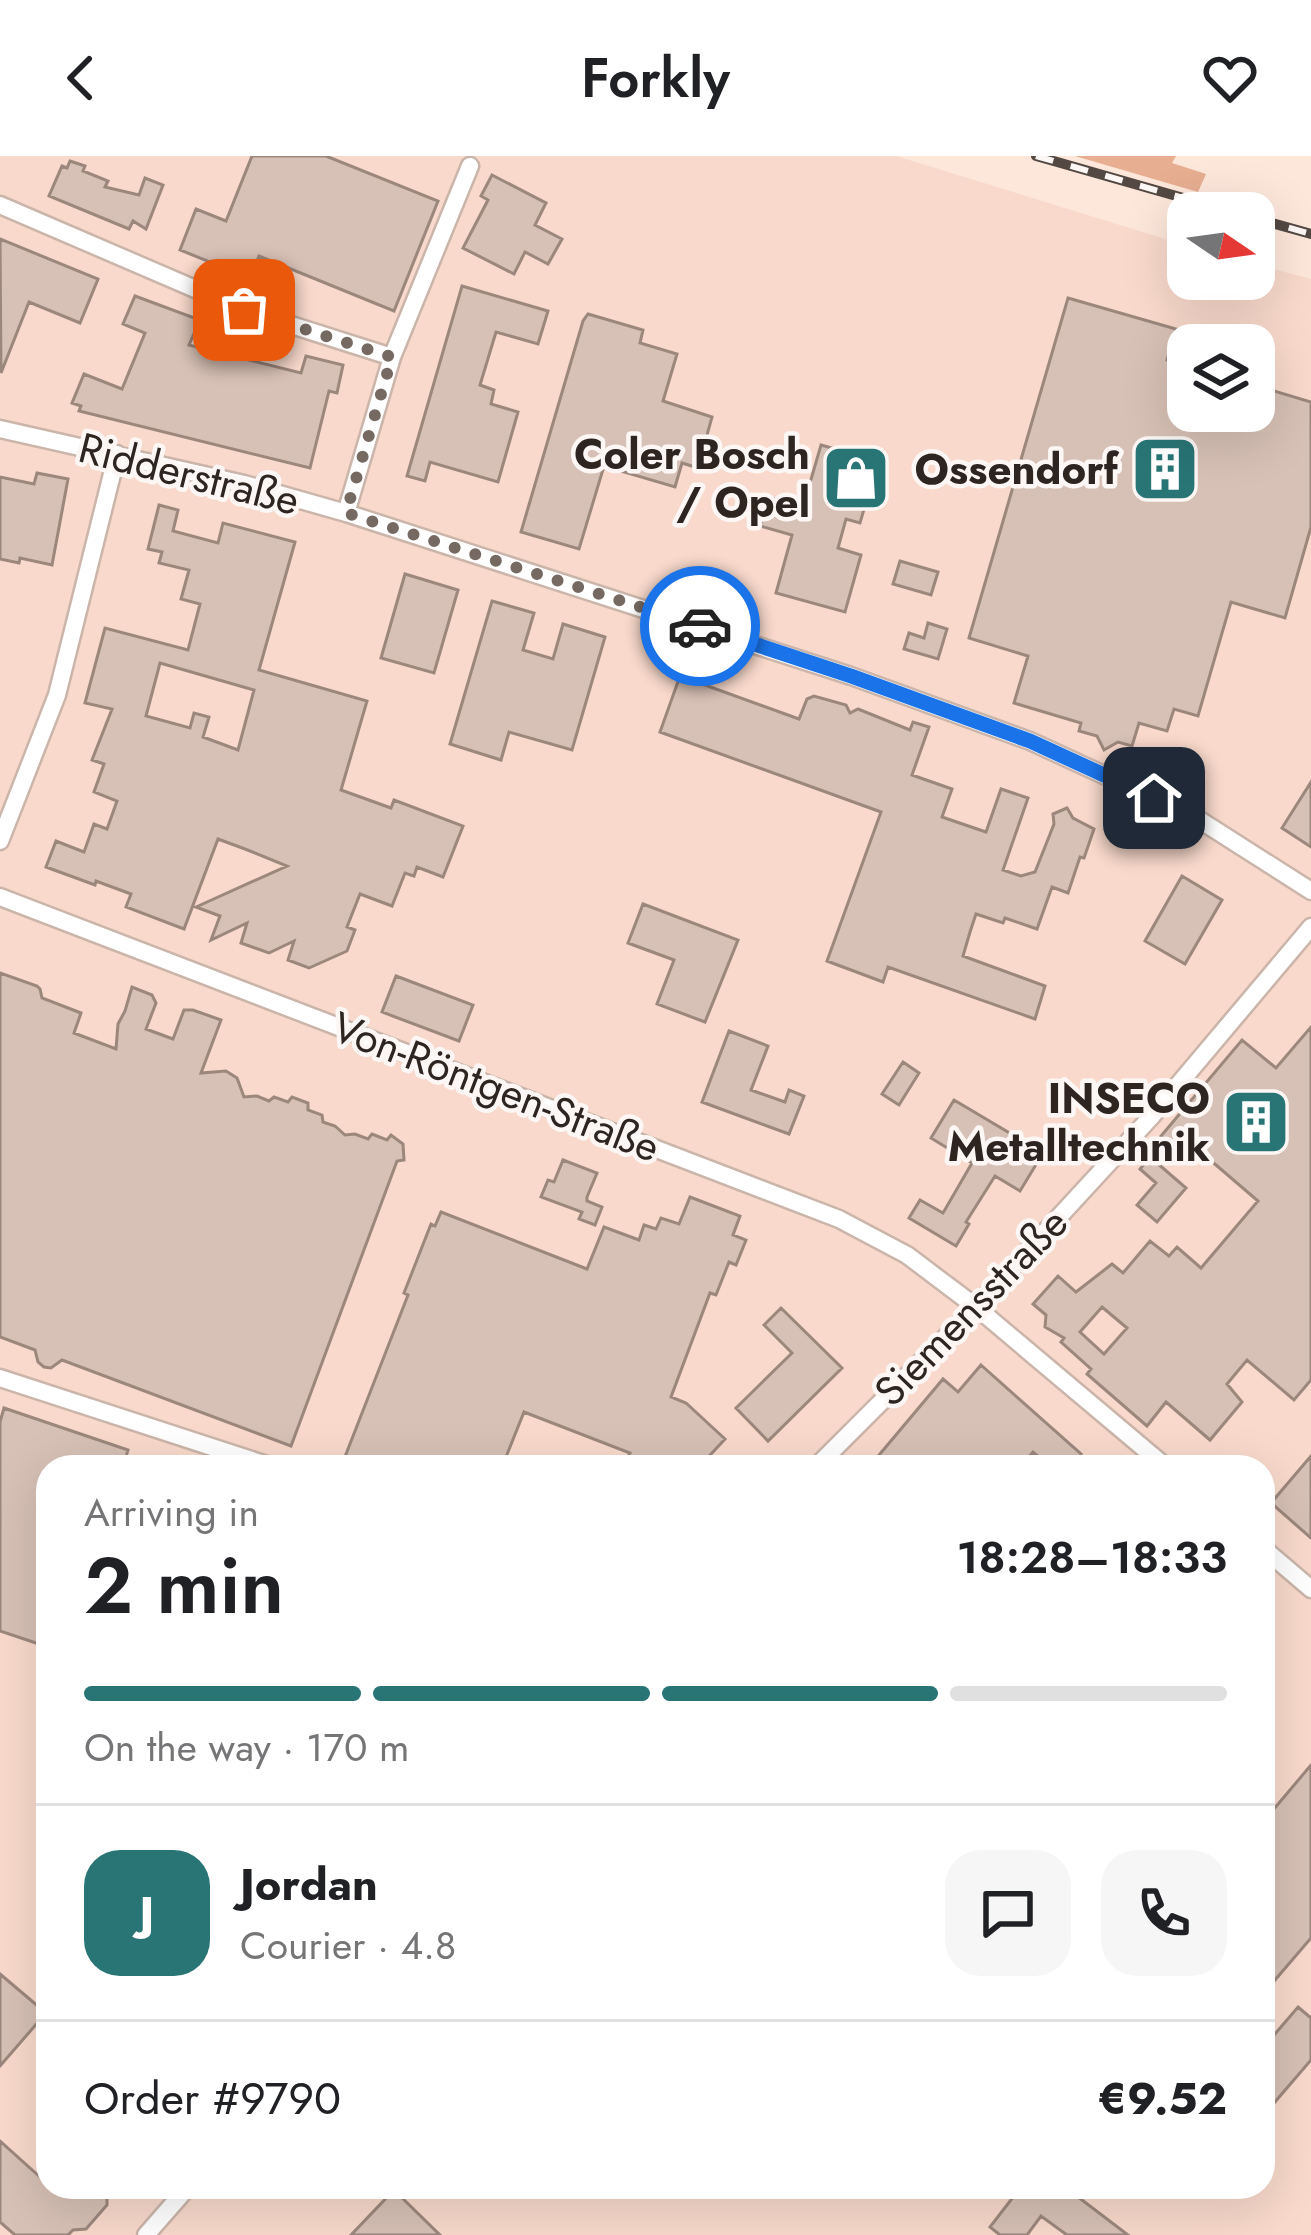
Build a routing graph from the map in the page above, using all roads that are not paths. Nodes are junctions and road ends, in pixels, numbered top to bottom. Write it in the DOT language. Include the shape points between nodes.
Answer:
graph roads {
  1 [pos="470,166"];
  2 [pos="0,205"];
  3 [pos="392,357"];
  4 [pos="0,429"];
  5 [pos="117,454"];
  6 [pos="346,513"];
  7 [pos="0,842"];
  8 [pos="1311,891"];
  9 [pos="0,897"];
  10 [pos="1311,927"];
  11 [pos="976,1307"];
  12 [pos="0,1378"];
  13 [pos="236,1455"];
  14 [pos="828,1455"];
  15 [pos="1152,1455"];
  16 [pos="1275,1558"];
  17 [pos="1311,1588"];
  18 [pos="178,2199"];
  19 [pos="146,2235"];
  1 -- 3 [label="street"];
  2 -- 3 [label="street" via="244,310"];
  3 -- 6 [label="street"];
  4 -- 5 [label="street, Ridderstraße"];
  5 -- 6 [label="street, Ridderstraße"];
  5 -- 7 [label="street" via="56,695"];
  6 -- 8 [label="street, Ridderstraße" via="1030,741 1195,817"];
  9 -- 11 [label="street, Von-Röntgen-Straße" via="839,1219 908,1255"];
  10 -- 11 [label="street, Siemensstraße"];
  11 -- 14 [label="street, Siemensstraße"];
  11 -- 15 [label="street, Von-Röntgen-Straße"];
  12 -- 13 [label="street"];
  16 -- 17 [label="street"];
  18 -- 19 [label="street"];
}
